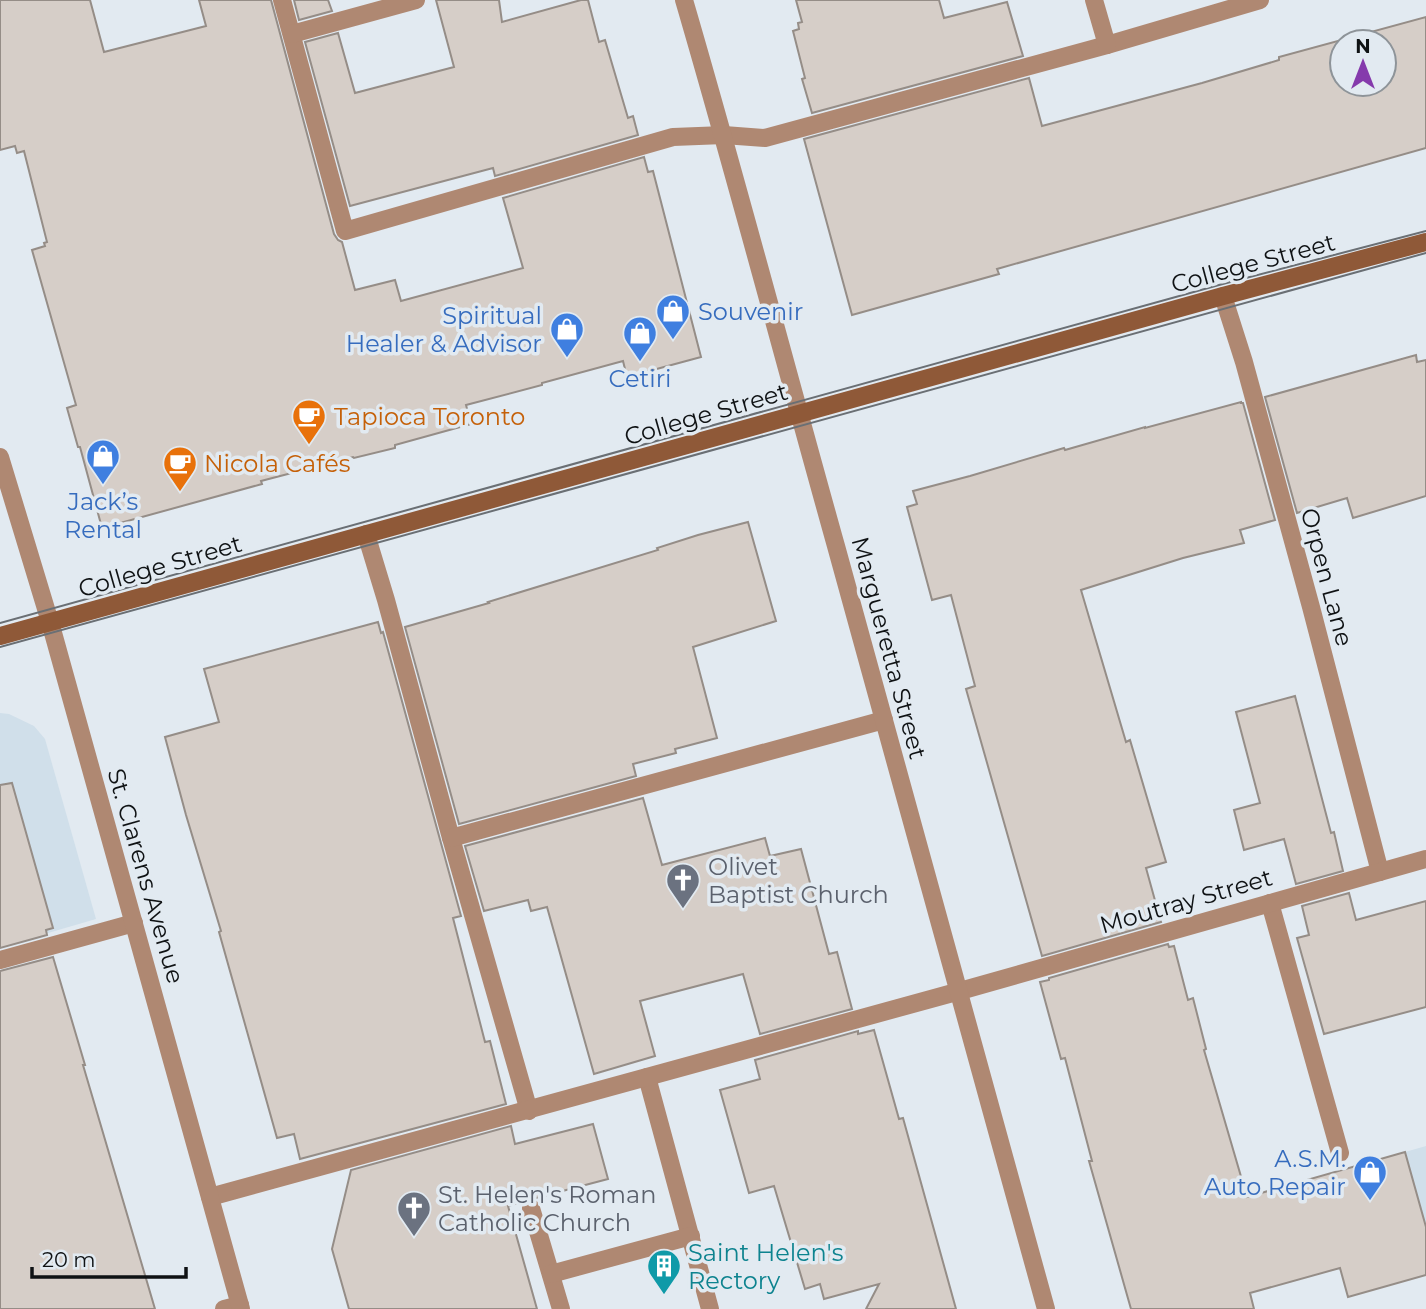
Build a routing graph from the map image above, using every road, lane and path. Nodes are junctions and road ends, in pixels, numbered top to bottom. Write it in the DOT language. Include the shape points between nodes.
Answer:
graph roads {
  1 [pos="282,0"];
  2 [pos="416,0"];
  3 [pos="684,0"];
  4 [pos="1094,0"];
  5 [pos="1260,0"];
  6 [pos="292,34"];
  7 [pos="1107,45"];
  8 [pos="724,135"];
  9 [pos="1426,242"];
  10 [pos="1223,296"];
  11 [pos="800,414"];
  12 [pos="0,457"];
  13 [pos="366,534"];
  14 [pos="50,622"];
  15 [pos="0,636"];
  16 [pos="884,720"];
  17 [pos="451,838"];
  18 [pos="1426,859"];
  19 [pos="1380,872"];
  20 [pos="1270,902"];
  21 [pos="134,923"];
  22 [pos="0,960"];
  23 [pos="960,991"];
  24 [pos="647,1077"];
  25 [pos="529,1111"];
  26 [pos="1340,1153"];
  27 [pos="210,1197"];
  28 [pos="531,1208"];
  29 [pos="691,1236"];
  30 [pos="551,1274"];
  31 [pos="235,1308"];
  32 [pos="561,1309"];
  33 [pos="710,1309"];
  34 [pos="1045,1309"];
  1 -- 6 [label="street"];
  2 -- 6 [label="street"];
  3 -- 8 [label="street, Margueretta Street"];
  4 -- 7 [label="street"];
  5 -- 7 [label="street"];
  6 -- 8 [label="street" via="345,231 673,137"];
  7 -- 8 [label="street" via="765,138"];
  8 -- 11 [label="street, Margueretta Street"];
  9 -- 10 [label="main road, College Street"];
  10 -- 11 [label="main road, College Street"];
  10 -- 19 [label="street, Orpen Lane"];
  11 -- 13 [label="main road, College Street"];
  11 -- 16 [label="street, Margueretta Street"];
  12 -- 14 [label="street, St. Clarens Avenue"];
  13 -- 14 [label="main road, College Street"];
  13 -- 17 [label="street"];
  14 -- 15 [label="main road, College Street"];
  14 -- 21 [label="street, St. Clarens Avenue"];
  16 -- 17 [label="street"];
  16 -- 23 [label="street, Margueretta Street"];
  17 -- 25 [label="street"];
  18 -- 19 [label="street, Moutray Street"];
  19 -- 20 [label="street, Moutray Street"];
  20 -- 23 [label="street, Moutray Street"];
  20 -- 26 [label="street"];
  21 -- 22 [label="street"];
  21 -- 27 [label="street, St. Clarens Avenue"];
  23 -- 24 [label="street, Moutray Street"];
  23 -- 34 [label="street, Margueretta Street"];
  24 -- 25 [label="street, Moutray Street"];
  24 -- 29 [label="street"];
  25 -- 27 [label="street, Moutray Street"];
  27 -- 31 [label="street, St. Clarens Avenue"];
  28 -- 30 [label="street"];
  29 -- 30 [label="street"];
  29 -- 33 [label="street"];
  30 -- 32 [label="street"];
}
